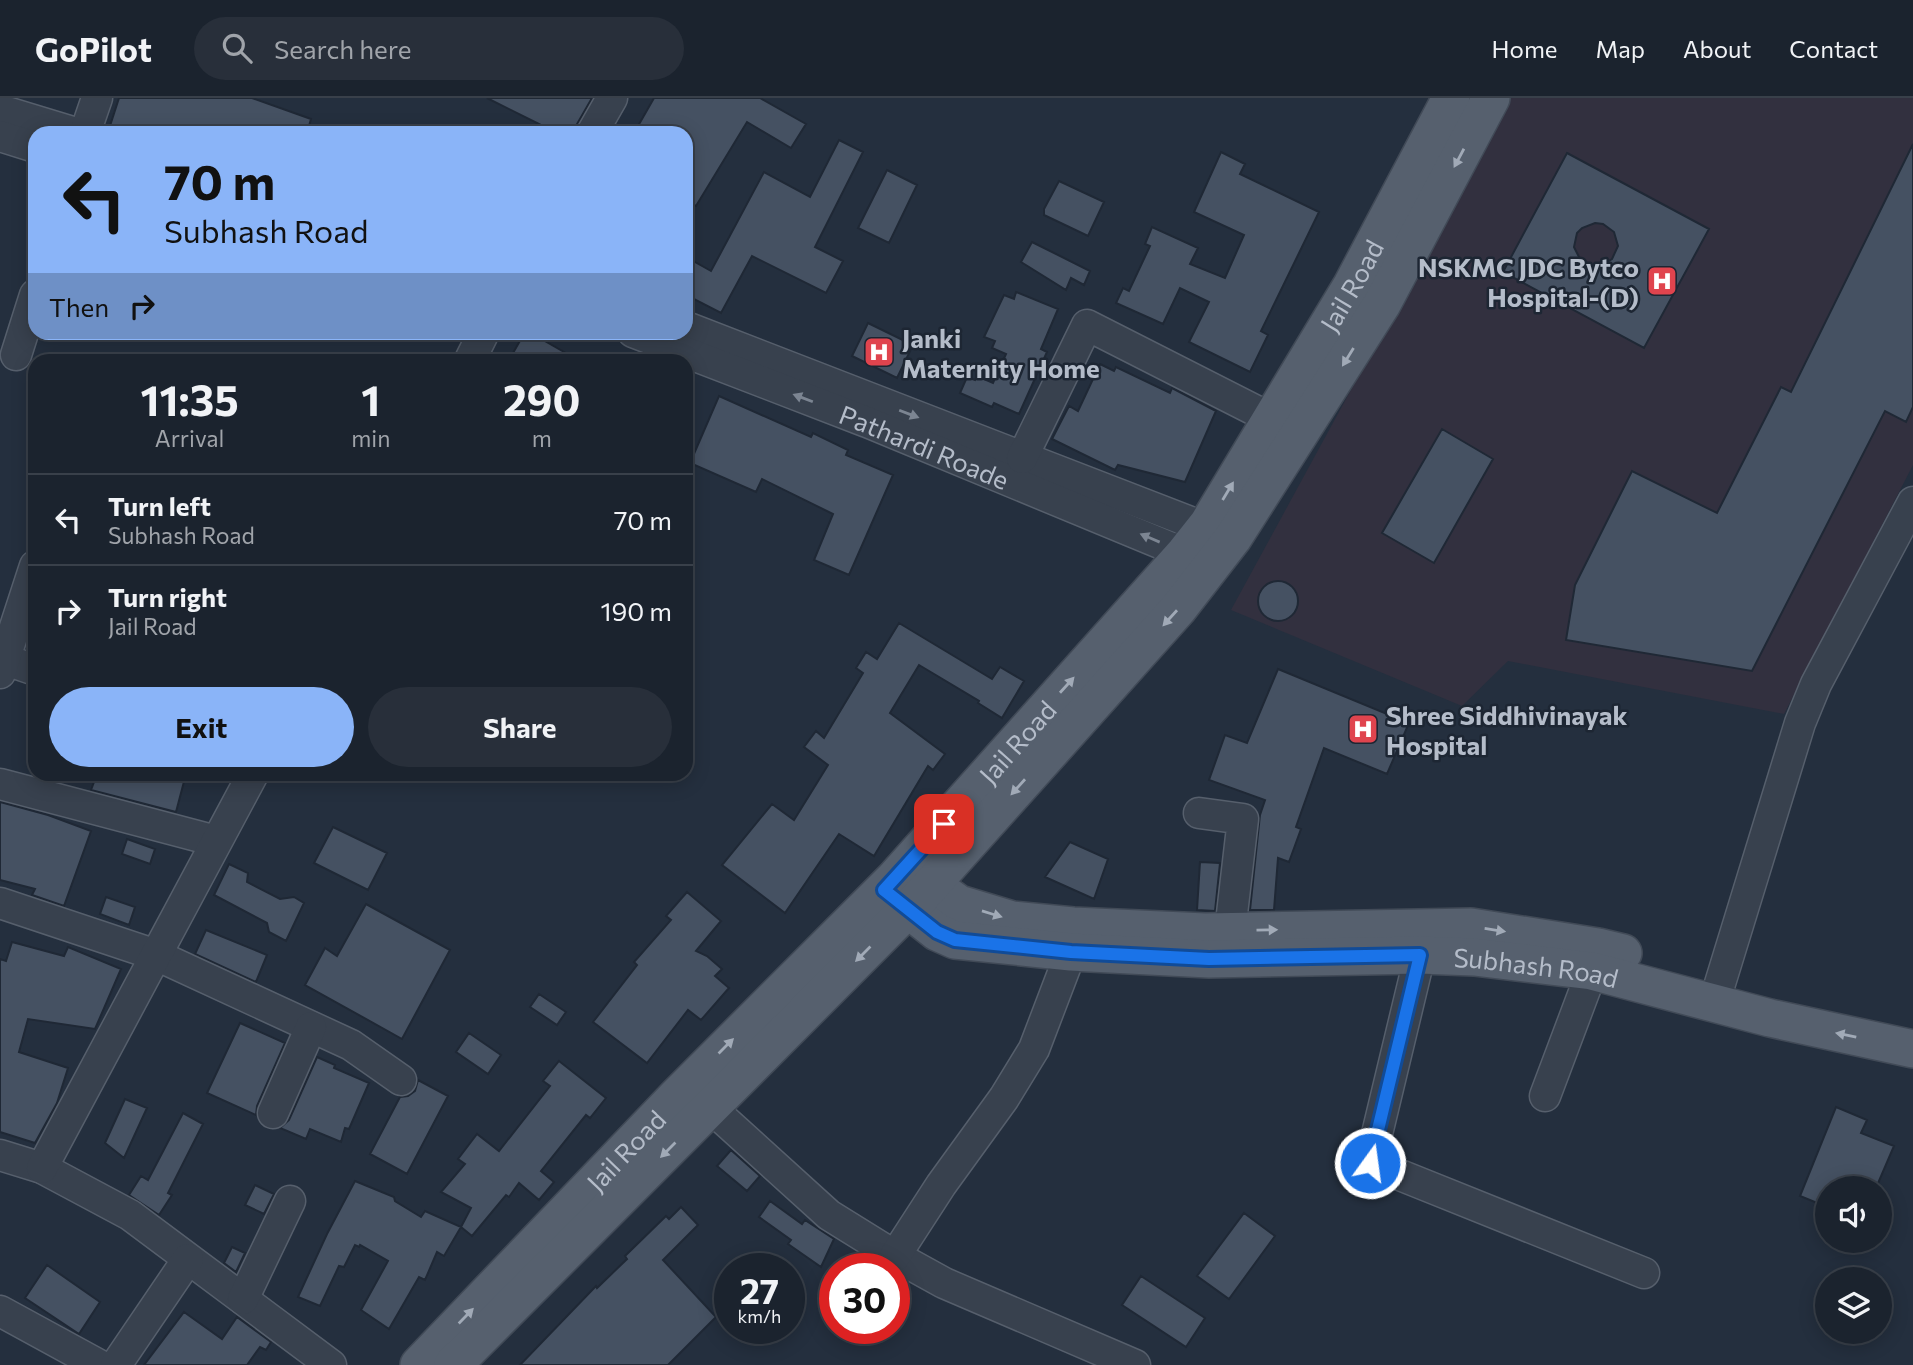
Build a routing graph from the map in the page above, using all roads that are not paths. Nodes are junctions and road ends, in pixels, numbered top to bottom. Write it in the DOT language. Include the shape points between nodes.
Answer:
graph roads {
  1 [pos="97,98"];
  2 [pos="612,98"];
  3 [pos="1451,98"];
  4 [pos="1491,98"];
  5 [pos="0,110"];
  6 [pos="53,126"];
  7 [pos="87,126"];
  8 [pos="597,126"];
  9 [pos="0,136"];
  10 [pos="28,145"];
  11 [pos="28,318"];
  12 [pos="693,330"];
  13 [pos="654,340"];
  14 [pos="690,354"];
  15 [pos="17,355"];
  16 [pos="693,355"];
  17 [pos="1272,419"];
  18 [pos="1022,458"];
  19 [pos="1913,502"];
  20 [pos="1209,546"];
  21 [pos="28,587"];
  22 [pos="2,664"];
  23 [pos="28,669"];
  24 [pos="249,781"];
  25 [pos="0,784"];
  26 [pos="1199,813"];
  27 [pos="216,841"];
  28 [pos="907,887"];
  29 [pos="0,903"];
  30 [pos="1230,931"];
  31 [pos="1071,952"];
  32 [pos="156,955"];
  33 [pos="1420,955"];
  34 [pos="1592,971"];
  35 [pos="1718,991"];
  36 [pos="1913,1024"];
  37 [pos="312,1027"];
  38 [pos="1913,1049"];
  39 [pos="401,1080"];
  40 [pos="700,1095"];
  41 [pos="1545,1096"];
  42 [pos="273,1113"];
  43 [pos="0,1155"];
  44 [pos="42,1168"];
  45 [pos="290,1201"];
  46 [pos="565,1233"];
  47 [pos="890,1253"];
  48 [pos="897,1253"];
  49 [pos="188,1259"];
  50 [pos="910,1264"];
  51 [pos="1644,1273"];
  52 [pos="243,1299"];
  53 [pos="0,1311"];
  54 [pos="99,1365"];
  55 [pos="117,1365"];
  56 [pos="331,1365"];
  57 [pos="419,1365"];
  58 [pos="453,1365"];
  59 [pos="1135,1365"];
  1 -- 7 [label="street"];
  2 -- 8 [label="street"];
  3 -- 17 [label="main road, Jail Road" via="1352,285"];
  4 -- 20 [label="main road, Jail Road, one-way" via="1382,304"];
  5 -- 6 [label="street"];
  9 -- 10 [label="street"];
  11 -- 15 [label="street"];
  12 -- 18 [label="street, one-way"];
  14 -- 13 [label="street, Pathardi Roade, one-way"];
  20 -- 16 [label="street, Pathardi Roade, one-way"];
  17 -- 18 [label="street" via="1087,326"];
  20 -- 17 [label="main road, Jail Road, one-way"];
  18 -- 20 [label="street"];
  19 -- 35 [label="street" via="1808,703"];
  20 -- 28 [label="main road, Jail Road" via="1178,609"];
  21 -- 22 [label="street"];
  22 -- 23 [label="street"];
  24 -- 27 [label="street"];
  25 -- 27 [label="street"];
  26 -- 30 [label="street" via="1244,819"];
  27 -- 32 [label="street"];
  28 -- 30 [label="main road, Subhash Road, one-way" via="1012,920"];
  28 -- 31 [label="main road, Subhash Road" via="937,932 955,940"];
  28 -- 40 [label="main road, Jail Road"];
  29 -- 32 [label="street"];
  30 -- 35 [label="main road, Subhash Road, one-way" via="1471,927 1598,947"];
  31 -- 33 [label="main road, Subhash Road" via="1209,959"];
  31 -- 48 [label="street" via="1034,1049"];
  32 -- 37 [label="street"];
  32 -- 44 [label="street"];
  33 -- 34 [label="main road, Subhash Road"];
  33 -- 51 [label="street" via="1370,1163"];
  34 -- 35 [label="main road, Subhash Road"];
  34 -- 41 [label="street"];
  35 -- 36 [label="main road, Subhash Road"];
  38 -- 35 [label="main road, Subhash Road, one-way"];
  37 -- 39 [label="street" via="351,1045"];
  37 -- 42 [label="street"];
  40 -- 46 [label="main road, Jail Road"];
  40 -- 47 [label="street" via="829,1215"];
  43 -- 44 [label="street"];
  44 -- 49 [label="street" via="130,1215"];
  45 -- 52 [label="street"];
  57 -- 46 [label="main road, Jail Road, one-way"];
  46 -- 58 [label="main road"];
  49 -- 52 [label="street"];
  49 -- 55 [label="street"];
  50 -- 59 [label="street"];
  52 -- 56 [label="street"];
  53 -- 54 [label="street"];
}
